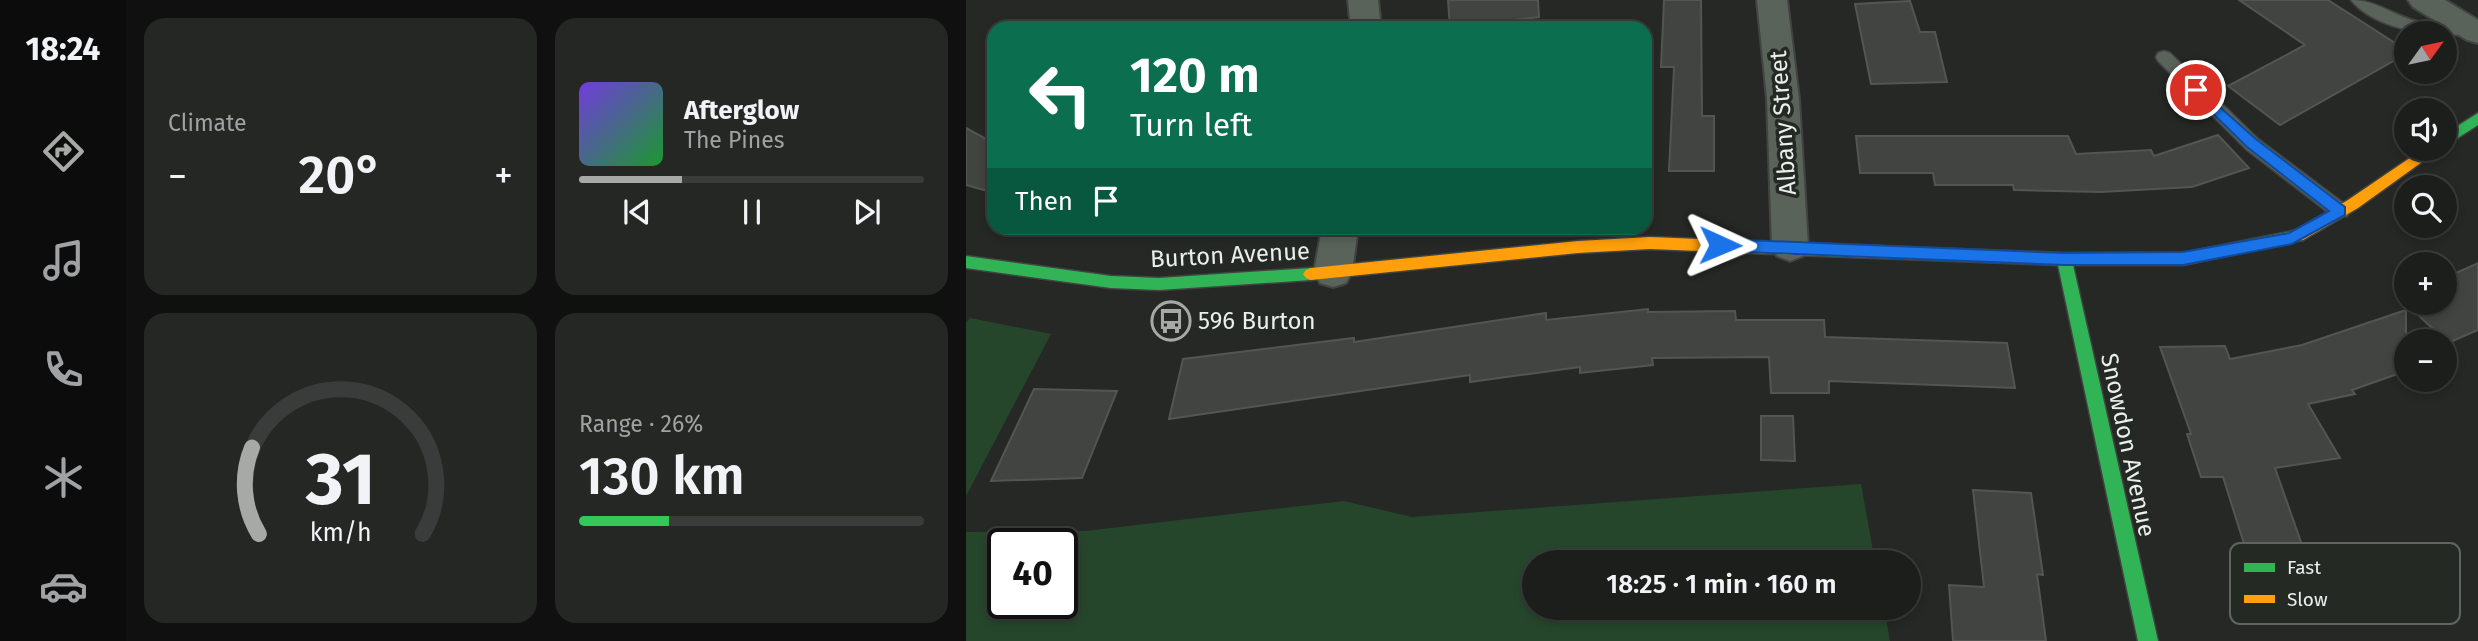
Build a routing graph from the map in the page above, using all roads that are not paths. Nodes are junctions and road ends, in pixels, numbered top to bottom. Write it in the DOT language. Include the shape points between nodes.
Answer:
graph roads {
  1 [pos="1363,0"];
  2 [pos="1772,0"];
  3 [pos="2359,0"];
  4 [pos="2423,0"];
  5 [pos="1367,21"];
  6 [pos="2474,30"];
  7 [pos="2164,57"];
  8 [pos="2478,118"];
  9 [pos="2457,133"];
  10 [pos="2416,161"];
  11 [pos="2340,211"];
  12 [pos="1339,235"];
  13 [pos="1790,246"];
  14 [pos="2064,259"];
  15 [pos="966,262"];
  16 [pos="1333,272"];
  17 [pos="2148,641"];
  1 -- 5 [label="street"];
  2 -- 13 [label="street, Albany Street" via="1783,99"];
  3 -- 6 [label="lane" via="2396,22 2426,30"];
  4 -- 6 [label="street"];
  7 -- 11 [label="lane" via="2252,144"];
  8 -- 9 [label="street"];
  10 -- 11 [label="street, Burton Avenue"];
  11 -- 14 [label="street, Burton Avenue" via="2292,239 2183,258"];
  12 -- 16 [label="street"];
  13 -- 14 [label="street, Burton Avenue"];
  13 -- 16 [label="street, Burton Avenue" via="1650,243 1578,247"];
  14 -- 17 [label="street, Snowdon Avenue"];
  15 -- 16 [label="street, Burton Avenue" via="1159,284"];
}
